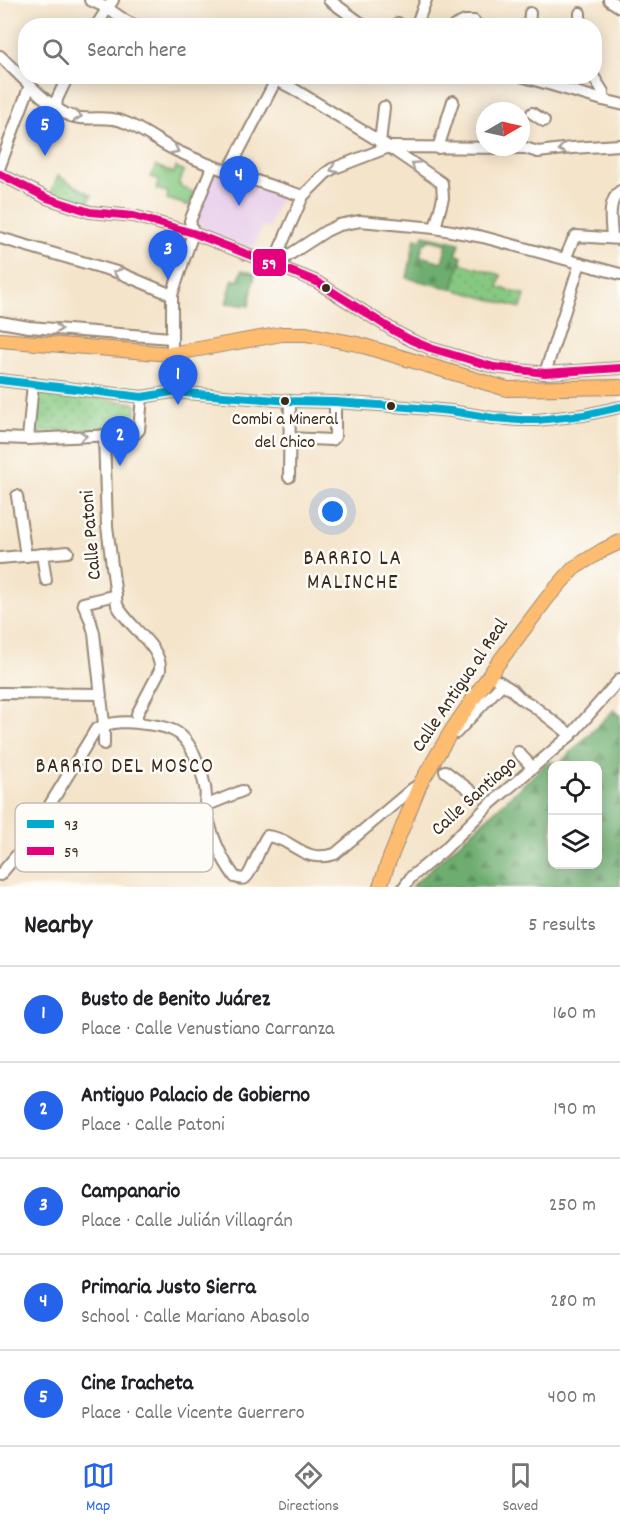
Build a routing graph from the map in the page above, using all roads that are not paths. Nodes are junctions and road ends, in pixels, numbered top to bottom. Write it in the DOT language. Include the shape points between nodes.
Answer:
graph roads {
  1 [pos="90,0"];
  2 [pos="329,0"];
  3 [pos="426,0"];
  4 [pos="609,0"];
  5 [pos="110,4"];
  6 [pos="620,7"];
  7 [pos="530,13"];
  8 [pos="580,13"];
  9 [pos="101,18"];
  10 [pos="123,18"];
  11 [pos="354,18"];
  12 [pos="420,18"];
  13 [pos="530,18"];
  14 [pos="580,18"];
  15 [pos="0,56"];
  16 [pos="18,73"];
  17 [pos="65,84"];
  18 [pos="269,84"];
  19 [pos="284,84"];
  20 [pos="548,84"];
  21 [pos="598,84"];
  22 [pos="30,85"];
  23 [pos="603,100"];
  24 [pos="453,101"];
  25 [pos="620,104"];
  26 [pos="384,107"];
  27 [pos="56,108"];
  28 [pos="532,113"];
  29 [pos="544,121"];
  30 [pos="384,145"];
  31 [pos="620,145"];
  32 [pos="438,148"];
  33 [pos="0,166"];
  34 [pos="212,167"];
  35 [pos="228,172"];
  36 [pos="0,174"];
  37 [pos="620,190"];
  38 [pos="303,196"];
  39 [pos="435,228"];
  40 [pos="193,233"];
  41 [pos="0,238"];
  42 [pos="616,238"];
  43 [pos="565,259"];
  44 [pos="580,263"];
  45 [pos="276,266"];
  46 [pos="620,274"];
  47 [pos="171,295"];
  48 [pos="0,322"];
  49 [pos="171,338"];
  50 [pos="0,340"];
  51 [pos="171,354"];
  52 [pos="620,368"];
  53 [pos="546,374"];
  54 [pos="0,380"];
  55 [pos="33,383"];
  56 [pos="620,387"];
  57 [pos="172,392"];
  58 [pos="142,397"];
  59 [pos="290,401"];
  60 [pos="335,402"];
  61 [pos="620,406"];
  62 [pos="104,435"];
  63 [pos="0,438"];
  64 [pos="289,438"];
  65 [pos="28,439"];
  66 [pos="289,477"];
  67 [pos="17,496"];
  68 [pos="620,542"];
  69 [pos="68,552"];
  70 [pos="42,554"];
  71 [pos="26,556"];
  72 [pos="0,558"];
  73 [pos="46,580"];
  74 [pos="116,595"];
  75 [pos="620,679"];
  76 [pos="0,693"];
  77 [pos="100,694"];
  78 [pos="136,722"];
  79 [pos="104,724"];
  80 [pos="571,735"];
  81 [pos="104,744"];
  82 [pos="441,748"];
  83 [pos="518,752"];
  84 [pos="533,768"];
  85 [pos="445,771"];
  86 [pos="420,784"];
  87 [pos="471,791"];
  88 [pos="237,793"];
  89 [pos="51,803"];
  90 [pos="205,803"];
  91 [pos="213,804"];
  92 [pos="213,835"];
  93 [pos="15,857"];
  94 [pos="0,875"];
  95 [pos="234,882"];
  96 [pos="380,887"];
  97 [pos="404,887"];
  1 -- 5 [label="street"];
  2 -- 11 [label="street"];
  3 -- 12 [label="street"];
  4 -- 6 [label="street"];
  5 -- 9 [label="street"];
  5 -- 10 [label="street"];
  7 -- 13 [label="street"];
  8 -- 14 [label="street"];
  15 -- 16 [label="street"];
  17 -- 27 [label="street"];
  18 -- 35 [label="street"];
  19 -- 30 [label="street"];
  20 -- 23 [label="street"];
  21 -- 23 [label="street"];
  22 -- 27 [label="street"];
  22 -- 33 [label="street"];
  23 -- 25 [label="street"];
  24 -- 32 [label="street"];
  26 -- 30 [label="street"];
  27 -- 34 [label="street, one-way" via="74,117 122,121"];
  28 -- 29 [label="street"];
  30 -- 32 [label="street"];
  30 -- 38 [label="street, one-way" via="332,169"];
  39 -- 30 [label="street, one-way" via="443,198 442,183"];
  31 -- 32 [label="street, one-way" via="538,152 525,148"];
  34 -- 35 [label="street"];
  34 -- 40 [label="street" via="190,221"];
  35 -- 38 [label="street"];
  36 -- 40 [label="street" via="46,198 90,212 134,216"];
  37 -- 42 [label="street" via="611,205"];
  38 -- 45 [label="street"];
  39 -- 43 [label="street"];
  39 -- 45 [label="street" via="360,221 339,225"];
  40 -- 45 [label="street"];
  40 -- 47 [label="street"];
  47 -- 41 [label="street, one-way" via="120,273"];
  42 -- 43 [label="street" via="576,236"];
  43 -- 44 [label="street"];
  44 -- 46 [label="street"];
  44 -- 53 [label="street"];
  45 -- 53 [label="street" via="317,282 429,348 494,368"];
  47 -- 49 [label="street"];
  48 -- 49 [label="street, one-way"];
  49 -- 51 [label="street"];
  50 -- 51 [label="main road"];
  51 -- 56 [label="main road" via="282,334 306,334 357,344 507,389"];
  51 -- 57 [label="street"];
  52 -- 53 [label="street"];
  54 -- 55 [label="street"];
  55 -- 58 [label="street"];
  55 -- 65 [label="street"];
  57 -- 58 [label="street"];
  57 -- 59 [label="street"];
  58 -- 62 [label="street" via="138,433"];
  59 -- 60 [label="street"];
  59 -- 64 [label="street"];
  60 -- 61 [label="street" via="519,420 584,415"];
  60 -- 64 [label="street" via="332,440"];
  65 -- 62 [label="street, one-way"];
  62 -- 74 [label="street, Calle Patoni" via="107,526"];
  63 -- 65 [label="street"];
  64 -- 66 [label="street"];
  67 -- 71 [label="street"];
  68 -- 82 [label="main road, Calle Antigua al Real" via="574,568 554,589"];
  69 -- 70 [label="street"];
  70 -- 71 [label="street"];
  70 -- 73 [label="street"];
  71 -- 72 [label="street"];
  74 -- 77 [label="street" via="83,603 94,633"];
  74 -- 78 [label="street, Calle Patoni" via="122,615 153,648 160,664"];
  75 -- 80 [label="street, Calle Santiago"];
  76 -- 77 [label="street"];
  77 -- 79 [label="street"];
  78 -- 79 [label="street"];
  78 -- 90 [label="street" via="174,730 185,738 206,790"];
  79 -- 81 [label="street"];
  79 -- 89 [label="street" via="96,729"];
  80 -- 82 [label="street" via="500,683"];
  80 -- 84 [label="street, Calle Santiago"];
  82 -- 86 [label="main road, Calle Antigua al Real"];
  83 -- 84 [label="street"];
  84 -- 97 [label="street, Calle Santiago"];
  85 -- 87 [label="street"];
  86 -- 95 [label="street" via="336,855 314,857 267,836 249,875"];
  86 -- 96 [label="main road, Calle Antigua al Real"];
  88 -- 91 [label="street"];
  92 -- 95 [label="street"];
  93 -- 94 [label="street"];
}
